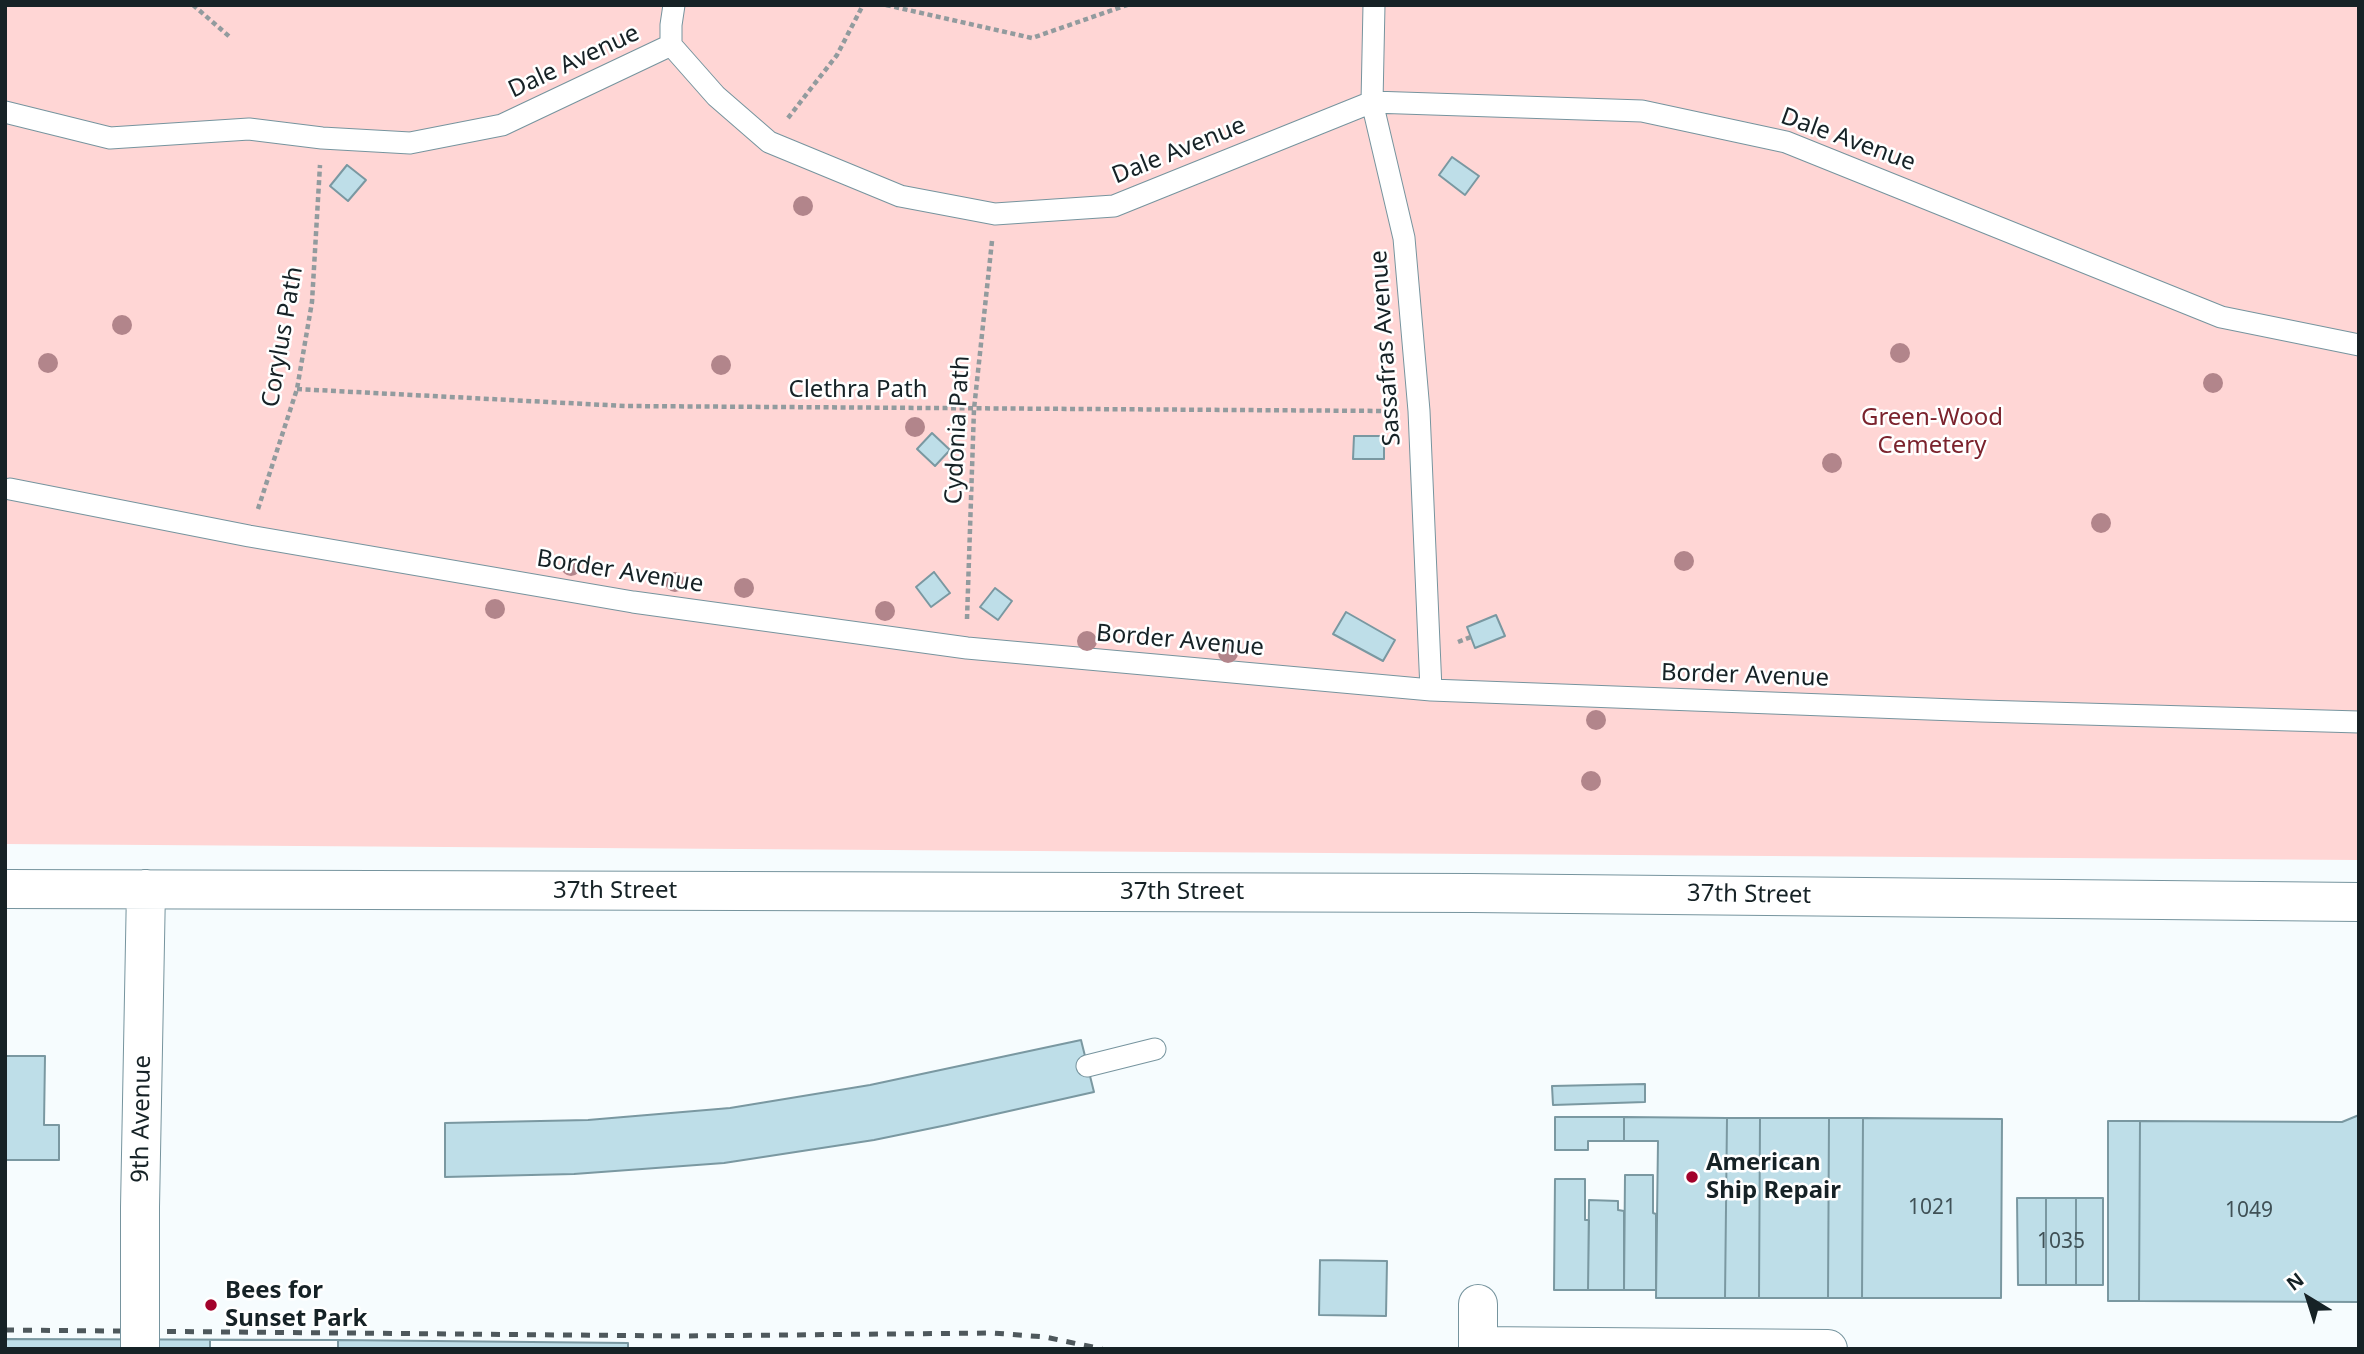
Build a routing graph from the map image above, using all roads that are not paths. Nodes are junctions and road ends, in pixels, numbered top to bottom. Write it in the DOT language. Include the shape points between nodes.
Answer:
graph roads {
  1 [pos="674,5"];
  2 [pos="1374,5"];
  3 [pos="671,45"];
  4 [pos="1373,102"];
  5 [pos="5,112"];
  6 [pos="2359,345"];
  7 [pos="7,486"];
  8 [pos="1431,690"];
  9 [pos="2359,722"];
  10 [pos="5,889"];
  11 [pos="146,889"];
  12 [pos="2359,902"];
  13 [pos="1155,1049"];
  14 [pos="1087,1066"];
  15 [pos="1478,1304"];
  16 [pos="1478,1347"];
  17 [pos="140,1349"];
  18 [pos="1828,1349"];
  1 -- 3 [label="lane"];
  2 -- 4 [label="lane, Sassafras Avenue"];
  3 -- 4 [label="lane, Dale Avenue" via="716,96 769,142 900,196 995,214 1114,206"];
  3 -- 5 [label="lane, Dale Avenue" via="502,125 410,143 250,129 110,138"];
  4 -- 6 [label="lane, Dale Avenue" via="1643,111 1786,142 2221,317"];
  4 -- 8 [label="lane, Sassafras Avenue" via="1405,238 1419,411"];
  7 -- 8 [label="lane, Border Avenue" via="249,537 633,603 967,648"];
  8 -- 9 [label="lane, Border Avenue"];
  10 -- 11 [label="street, 37th Street"];
  11 -- 12 [label="street, 37th Street" via="1471,892"];
  11 -- 17 [label="street, 9th Avenue, bridge"];
  13 -- 14 [label="lane"];
  15 -- 16 [label="street"];
  16 -- 18 [label="street"];
}
